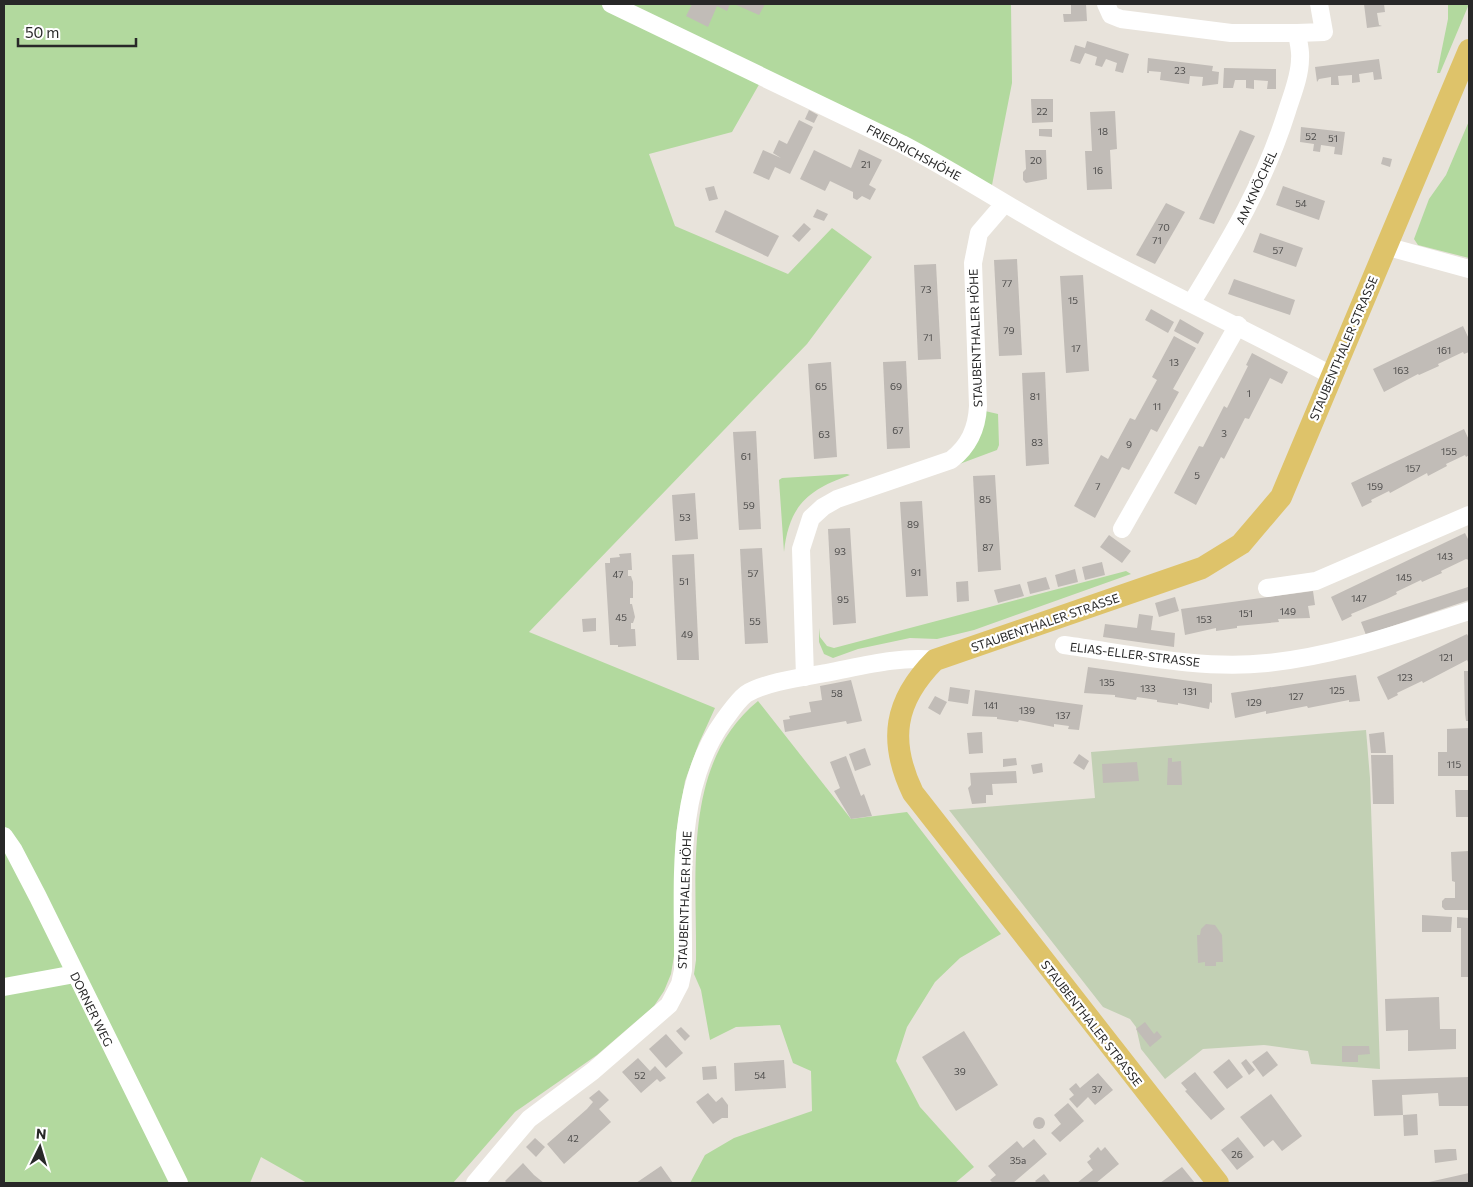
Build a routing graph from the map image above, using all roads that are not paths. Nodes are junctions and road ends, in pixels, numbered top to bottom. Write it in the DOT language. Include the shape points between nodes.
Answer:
graph roads {
  1 [pos="611,4"];
  2 [pos="1106,4"];
  3 [pos="1319,4"];
  4 [pos="1297,33"];
  5 [pos="1469,50"];
  6 [pos="1004,204"];
  7 [pos="1386,246"];
  8 [pos="1469,269"];
  9 [pos="1192,302"];
  10 [pos="1238,325"];
  11 [pos="1331,375"];
  12 [pos="1469,515"];
  13 [pos="1122,529"];
  14 [pos="1267,588"];
  15 [pos="1469,611"];
  16 [pos="1064,645"];
  17 [pos="935,660"];
  18 [pos="805,677"];
  19 [pos="4,836"];
  20 [pos="75,974"];
  21 [pos="4,987"];
  22 [pos="178,1183"];
  23 [pos="475,1183"];
  24 [pos="1218,1183"];
  1 -- 6 [label="street, FRIEDRICHSHÖHE" via="902,144"];
  2 -- 4 [label="street" via="1111,15 1121,19 1231,33"];
  3 -- 4 [label="street" via="1324,32"];
  4 -- 9 [label="street, AM KNÖCHEL" via="1299,66 1277,143 1233,236"];
  5 -- 7 [label="main road, STAUBENTHALER STRASSE"];
  6 -- 9 [label="street, FRIEDRICHSHÖHE"];
  6 -- 18 [label="street, STAUBENTHALER HÖHE" via="979,233 973,263 976,425 961,452 951,460 837,499 811,518 801,549"];
  7 -- 8 [label="street"];
  7 -- 11 [label="main road, STAUBENTHALER STRASSE"];
  9 -- 10 [label="street, FRIEDRICHSHÖHE"];
  10 -- 11 [label="street, FRIEDRICHSHÖHE"];
  10 -- 13 [label="street"];
  11 -- 17 [label="main road, STAUBENTHALER STRASSE" via="1281,497 1241,544 1202,568"];
  12 -- 14 [label="street" via="1316,581"];
  15 -- 16 [label="street, ELIAS-ELLER-STRASSE" via="1371,642 1266,663 1178,661"];
  17 -- 18 [label="street, STAUBENTHALER HÖHE" via="910,658"];
  17 -- 24 [label="main road, STAUBENTHALER STRASSE" via="918,677 905,699 899,721 897,744 914,793"];
  18 -- 23 [label="street, STAUBENTHALER HÖHE" via="748,693 737,702 714,734 694,787 687,821 683,970 669,1006 593,1072 529,1119"];
  19 -- 20 [label="street, DORNER WEG" via="34,888"];
  20 -- 21 [label="street"];
  20 -- 22 [label="street, DORNER WEG"];
}
